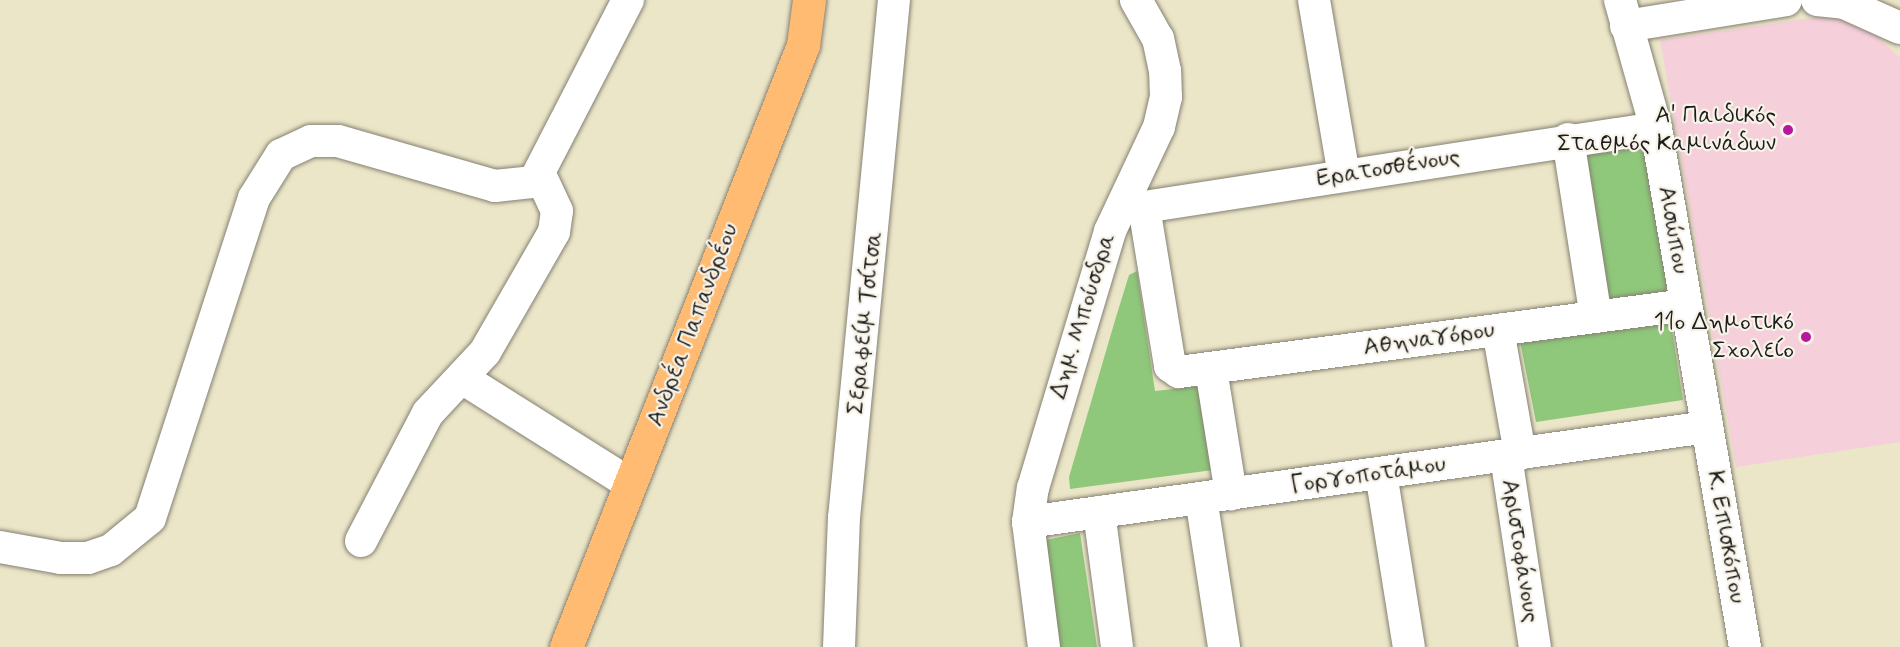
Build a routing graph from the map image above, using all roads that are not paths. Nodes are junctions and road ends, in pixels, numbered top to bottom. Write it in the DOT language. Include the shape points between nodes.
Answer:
graph roads {
  1 [pos="628,0"];
  2 [pos="808,0"];
  3 [pos="894,0"];
  4 [pos="1136,0"];
  5 [pos="1318,0"];
  6 [pos="1786,0"];
  7 [pos="1896,0"];
  8 [pos="1836,1"];
  9 [pos="1900,12"];
  10 [pos="1623,13"];
  11 [pos="1900,28"];
  12 [pos="1656,128"];
  13 [pos="1568,139"];
  14 [pos="540,175"];
  15 [pos="1344,175"];
  16 [pos="1132,205"];
  17 [pos="1686,305"];
  18 [pos="1596,317"];
  19 [pos="1497,330"];
  20 [pos="1211,369"];
  21 [pos="462,378"];
  22 [pos="1707,428"];
  23 [pos="1513,455"];
  24 [pos="1381,473"];
  25 [pos="630,484"];
  26 [pos="1216,496"];
  27 [pos="1099,513"];
  28 [pos="1028,522"];
  29 [pos="361,541"];
  30 [pos="0,547"];
  31 [pos="566,647"];
  32 [pos="839,647"];
  33 [pos="1044,647"];
  34 [pos="1118,647"];
  35 [pos="1224,647"];
  36 [pos="1409,647"];
  37 [pos="1535,647"];
  38 [pos="1745,647"];
  1 -- 14 [label="street"];
  2 -- 25 [label="main road, Ανδρέα Παπανδρέου" via="803,45"];
  3 -- 32 [label="street, Σεραφείμ Τσίτσα" via="844,518"];
  4 -- 16 [label="street, Δημ. Μπούσδρα" via="1158,39 1167,85 1159,127"];
  5 -- 15 [label="street"];
  6 -- 10 [label="street"];
  7 -- 9 [label="street"];
  8 -- 11 [label="street"];
  10 -- 12 [label="street, Αισώπου"];
  12 -- 13 [label="street, Ερατοσθένους"];
  12 -- 17 [label="street, Αισώπου"];
  13 -- 15 [label="street, Ερατοσθένους"];
  13 -- 18 [label="street"];
  14 -- 21 [label="street" via="556,211 554,232 485,352"];
  14 -- 30 [label="street" via="530,184 495,186 338,141 311,141 290,149 273,164 254,198 150,518 111,550 88,558 61,558"];
  15 -- 16 [label="street, Ερατοσθένους"];
  16 -- 20 [label="street, Αθηναγόρου" via="1173,371"];
  16 -- 28 [label="street, Δημ. Μπούσδρα" via="1046,437"];
  17 -- 18 [label="street, Αθηναγόρου"];
  17 -- 22 [label="street, Αισώπου"];
  18 -- 19 [label="street, Αθηναγόρου"];
  19 -- 20 [label="street, Αθηναγόρου"];
  19 -- 23 [label="street, Αριστοφάνους"];
  20 -- 26 [label="street"];
  21 -- 25 [label="street"];
  21 -- 29 [label="street" via="428,413"];
  22 -- 23 [label="street, Γοργοποτάμου"];
  22 -- 38 [label="street, Κ. Επισκόπου"];
  23 -- 24 [label="street, Γοργοποτάμου"];
  23 -- 37 [label="street, Αριστοφάνους"];
  24 -- 26 [label="street, Γοργοποτάμου"];
  24 -- 36 [label="street"];
  25 -- 31 [label="main road, Ανδρέα Παπανδρέου"];
  26 -- 27 [label="street, Γοργοποτάμου"];
  26 -- 35 [label="street"];
  27 -- 28 [label="street, Γοργοποτάμου"];
  27 -- 34 [label="street"];
  28 -- 33 [label="street, Δημ. Μπούσδρα"];
}
